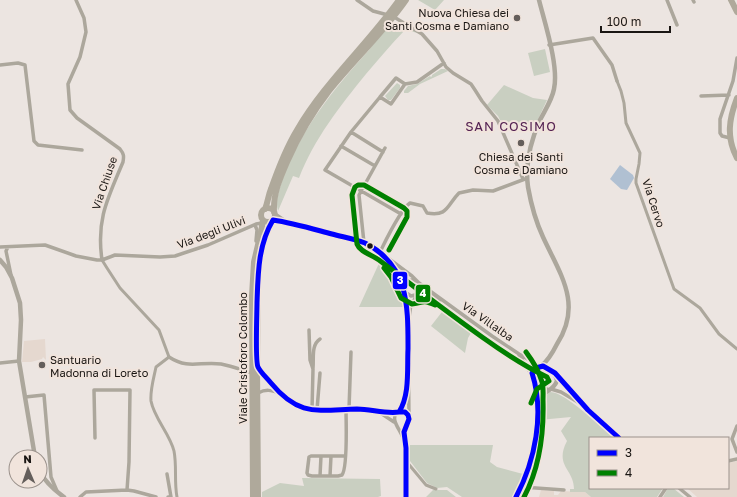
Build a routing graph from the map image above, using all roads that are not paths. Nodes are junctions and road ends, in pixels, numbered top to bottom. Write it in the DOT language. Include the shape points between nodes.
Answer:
graph roads {
  1 [pos="76,0"];
  2 [pos="357,0"];
  3 [pos="399,0"];
  4 [pos="406,0"];
  5 [pos="539,0"];
  6 [pos="667,0"];
  7 [pos="731,0"];
  8 [pos="737,12"];
  9 [pos="391,16"];
  10 [pos="677,25"];
  11 [pos="549,45"];
  12 [pos="737,58"];
  13 [pos="444,63"];
  14 [pos="0,65"];
  15 [pos="617,80"];
  16 [pos="405,84"];
  17 [pos="729,95"];
  18 [pos="701,96"];
  19 [pos="379,98"];
  20 [pos="737,98"];
  21 [pos="351,132"];
  22 [pos="730,138"];
  23 [pos="341,146"];
  24 [pos="82,150"];
  25 [pos="737,158"];
  26 [pos="375,166"];
  27 [pos="526,180"];
  28 [pos="361,191"];
  29 [pos="265,209"];
  30 [pos="401,214"];
  31 [pos="274,217"];
  32 [pos="259,222"];
  33 [pos="289,222"];
  34 [pos="364,243"];
  35 [pos="0,247"];
  36 [pos="8,247"];
  37 [pos="380,252"];
  38 [pos="384,255"];
  39 [pos="0,260"];
  40 [pos="102,260"];
  41 [pos="12,278"];
  42 [pos="418,282"];
  43 [pos="405,290"];
  44 [pos="418,294"];
  45 [pos="446,303"];
  46 [pos="408,325"];
  47 [pos="309,330"];
  48 [pos="320,339"];
  49 [pos="737,350"];
  50 [pos="351,352"];
  51 [pos="552,352"];
  52 [pos="519,354"];
  53 [pos="169,357"];
  54 [pos="19,361"];
  55 [pos="0,363"];
  56 [pos="257,366"];
  57 [pos="540,366"];
  58 [pos="313,369"];
  59 [pos="553,372"];
  60 [pos="252,373"];
  61 [pos="320,373"];
  62 [pos="533,378"];
  63 [pos="408,384"];
  64 [pos="550,389"];
  65 [pos="258,393"];
  66 [pos="280,394"];
  67 [pos="25,397"];
  68 [pos="537,406"];
  69 [pos="585,407"];
  70 [pos="348,409"];
  71 [pos="312,410"];
  72 [pos="317,410"];
  73 [pos="376,410"];
  74 [pos="398,412"];
  75 [pos="409,419"];
  76 [pos="396,424"];
  77 [pos="406,424"];
  78 [pos="737,426"];
  79 [pos="619,437"];
  80 [pos="95,438"];
  81 [pos="405,445"];
  82 [pos="34,449"];
  83 [pos="737,452"];
  84 [pos="321,456"];
  85 [pos="330,456"];
  86 [pos="345,456"];
  87 [pos="406,461"];
  88 [pos="167,474"];
  89 [pos="320,476"];
  90 [pos="330,476"];
  91 [pos="48,483"];
  92 [pos="522,487"];
  93 [pos="680,489"];
  94 [pos="127,490"];
  95 [pos="436,490"];
  96 [pos="564,490"];
  97 [pos="57,492"];
  98 [pos="64,497"];
  99 [pos="80,497"];
  100 [pos="156,497"];
  101 [pos="168,497"];
  102 [pos="170,497"];
  103 [pos="176,497"];
  104 [pos="253,497"];
  105 [pos="258,497"];
  106 [pos="406,497"];
  107 [pos="516,497"];
  108 [pos="690,497"];
  1 -- 40 [label="street, Via Chiuse" via="84,18 86,32 80,57 68,84 70,110 77,118 120,149 124,157 103,213 100,229"];
  2 -- 9 [label="street" via="373,11"];
  3 -- 9 [label="main road, Viale Cristoforo Colombo"];
  4 -- 9 [label="main road, Viale Cristoforo Colombo"];
  5 -- 11 [label="street"];
  6 -- 10 [label="street"];
  7 -- 8 [label="main road"];
  9 -- 13 [label="street" via="422,34"];
  9 -- 29 [label="main road, Viale Cristoforo Colombo" via="325,89 299,126 280,166"];
  9 -- 31 [label="main road, Viale Cristoforo Colombo" via="310,119 280,179 274,204"];
  11 -- 15 [label="street, Via Cervo" via="593,38 612,65"];
  11 -- 27 [label="street" via="554,68 554,89 532,141"];
  12 -- 17 [label="street"];
  13 -- 16 [label="street" via="417,82"];
  13 -- 27 [label="street" via="453,73 471,84 498,121"];
  14 -- 24 [label="street" via="18,62 25,65 34,141 38,145"];
  15 -- 49 [label="street, Via Cervo" via="623,97 626,123 640,153 636,183 674,289 700,308 719,334"];
  16 -- 19 [label="street" via="396,78"];
  16 -- 19 [label="street" via="391,104"];
  17 -- 18 [label="street"];
  17 -- 22 [label="street" via="720,119 719,130 722,136"];
  19 -- 21 [label="street"];
  20 -- 22 [label="main road" via="730,118"];
  21 -- 23 [label="street"];
  21 -- 26 [label="street" via="384,150"];
  22 -- 25 [label="main road"];
  23 -- 26 [label="street"];
  23 -- 28 [label="street" via="325,170"];
  26 -- 28 [label="street"];
  27 -- 30 [label="street" via="493,191 473,190 459,193 445,211 435,214 428,212 423,206 410,203"];
  27 -- 51 [label="street" via="535,217 568,295 566,328"];
  28 -- 30 [label="street"];
  28 -- 34 [label="street" via="359,195"];
  29 -- 31 [label="main road" via="270,208"];
  29 -- 32 [label="main road, Viale Cristoforo Colombo"];
  30 -- 37 [label="street"];
  31 -- 32 [label="main road" via="267,222"];
  31 -- 33 [label="street"];
  31 -- 33 [label="street"];
  31 -- 56 [label="main road, Viale Cristoforo Colombo" via="266,231 260,259 257,294"];
  32 -- 40 [label="street, Via degli Ulivi" via="208,245 175,256 115,255"];
  32 -- 60 [label="main road, Viale Cristoforo Colombo" via="262,232 254,262 252,296"];
  33 -- 34 [label="street"];
  34 -- 37 [label="street"];
  35 -- 36 [label="street, Via degli Ulivi"];
  36 -- 40 [label="street, Via degli Ulivi" via="45,245 84,258"];
  36 -- 41 [label="street" via="6,251"];
  37 -- 38 [label="street"];
  38 -- 42 [label="street"];
  38 -- 43 [label="street"];
  39 -- 41 [label="street"];
  40 -- 53 [label="street, Via Chiuse" via="120,288 159,330"];
  41 -- 54 [label="street" via="21,310"];
  42 -- 43 [label="street" via="408,281"];
  42 -- 44 [label="street" via="421,288"];
  42 -- 45 [label="street"];
  43 -- 44 [label="street" via="411,296"];
  43 -- 46 [label="street"];
  44 -- 45 [label="street" via="427,294"];
  44 -- 46 [label="street" via="411,304"];
  45 -- 52 [label="street, Via Villalba"];
  46 -- 63 [label="street"];
  47 -- 58 [label="street" via="310,360"];
  48 -- 58 [label="street" via="314,347"];
  50 -- 70 [label="street"];
  51 -- 57 [label="street"];
  51 -- 59 [label="street" via="550,364"];
  52 -- 57 [label="street, Via Villalba"];
  52 -- 62 [label="street"];
  53 -- 60 [label="street" via="184,364 221,364"];
  53 -- 103 [label="street" via="156,367 151,400 172,443"];
  54 -- 55 [label="street"];
  54 -- 67 [label="street"];
  56 -- 65 [label="main road, Viale Cristoforo Colombo"];
  56 -- 66 [label="street"];
  57 -- 59 [label="street"];
  57 -- 62 [label="street" via="534,368"];
  58 -- 71 [label="street"];
  59 -- 64 [label="street" via="557,381"];
  59 -- 69 [label="street"];
  60 -- 104 [label="main road, Viale Cristoforo Colombo"];
  61 -- 72 [label="street"];
  62 -- 64 [label="street" via="542,388"];
  62 -- 68 [label="street"];
  63 -- 74 [label="street" via="403,406"];
  63 -- 75 [label="street"];
  64 -- 68 [label="street" via="542,394"];
  64 -- 69 [label="street" via="561,392"];
  65 -- 66 [label="street" via="269,390"];
  65 -- 105 [label="main road, Viale Cristoforo Colombo"];
  66 -- 71 [label="street" via="289,402"];
  67 -- 82 [label="street"];
  67 -- 97 [label="street" via="44,395 51,477"];
  68 -- 92 [label="street" via="534,445"];
  69 -- 79 [label="street"];
  70 -- 72 [label="street"];
  70 -- 73 [label="street"];
  70 -- 86 [label="street"];
  71 -- 72 [label="street"];
  73 -- 74 [label="street"];
  73 -- 76 [label="street"];
  74 -- 75 [label="street" via="405,412"];
  74 -- 76 [label="street" via="394,417"];
  75 -- 77 [label="street"];
  76 -- 77 [label="street"];
  76 -- 81 [label="street"];
  77 -- 81 [label="street"];
  78 -- 83 [label="street" via="732,439"];
  80 -- 94 [label="street" via="94,390 130,390"];
  81 -- 87 [label="street"];
  84 -- 85 [label="street"];
  84 -- 89 [label="street"];
  84 -- 89 [label="street" via="308,457 307,473"];
  85 -- 86 [label="street"];
  85 -- 90 [label="street"];
  86 -- 90 [label="street" via="342,476"];
  87 -- 95 [label="street" via="426,485"];
  87 -- 106 [label="street"];
  88 -- 102 [label="street"];
  89 -- 90 [label="street"];
  91 -- 97 [label="street"];
  92 -- 96 [label="street"];
  92 -- 107 [label="street"];
  93 -- 108 [label="street"];
  94 -- 99 [label="street" via="86,492"];
  94 -- 100 [label="street"];
  97 -- 98 [label="street"];
  101 -- 102 [label="street"];
  102 -- 103 [label="street"];
}
